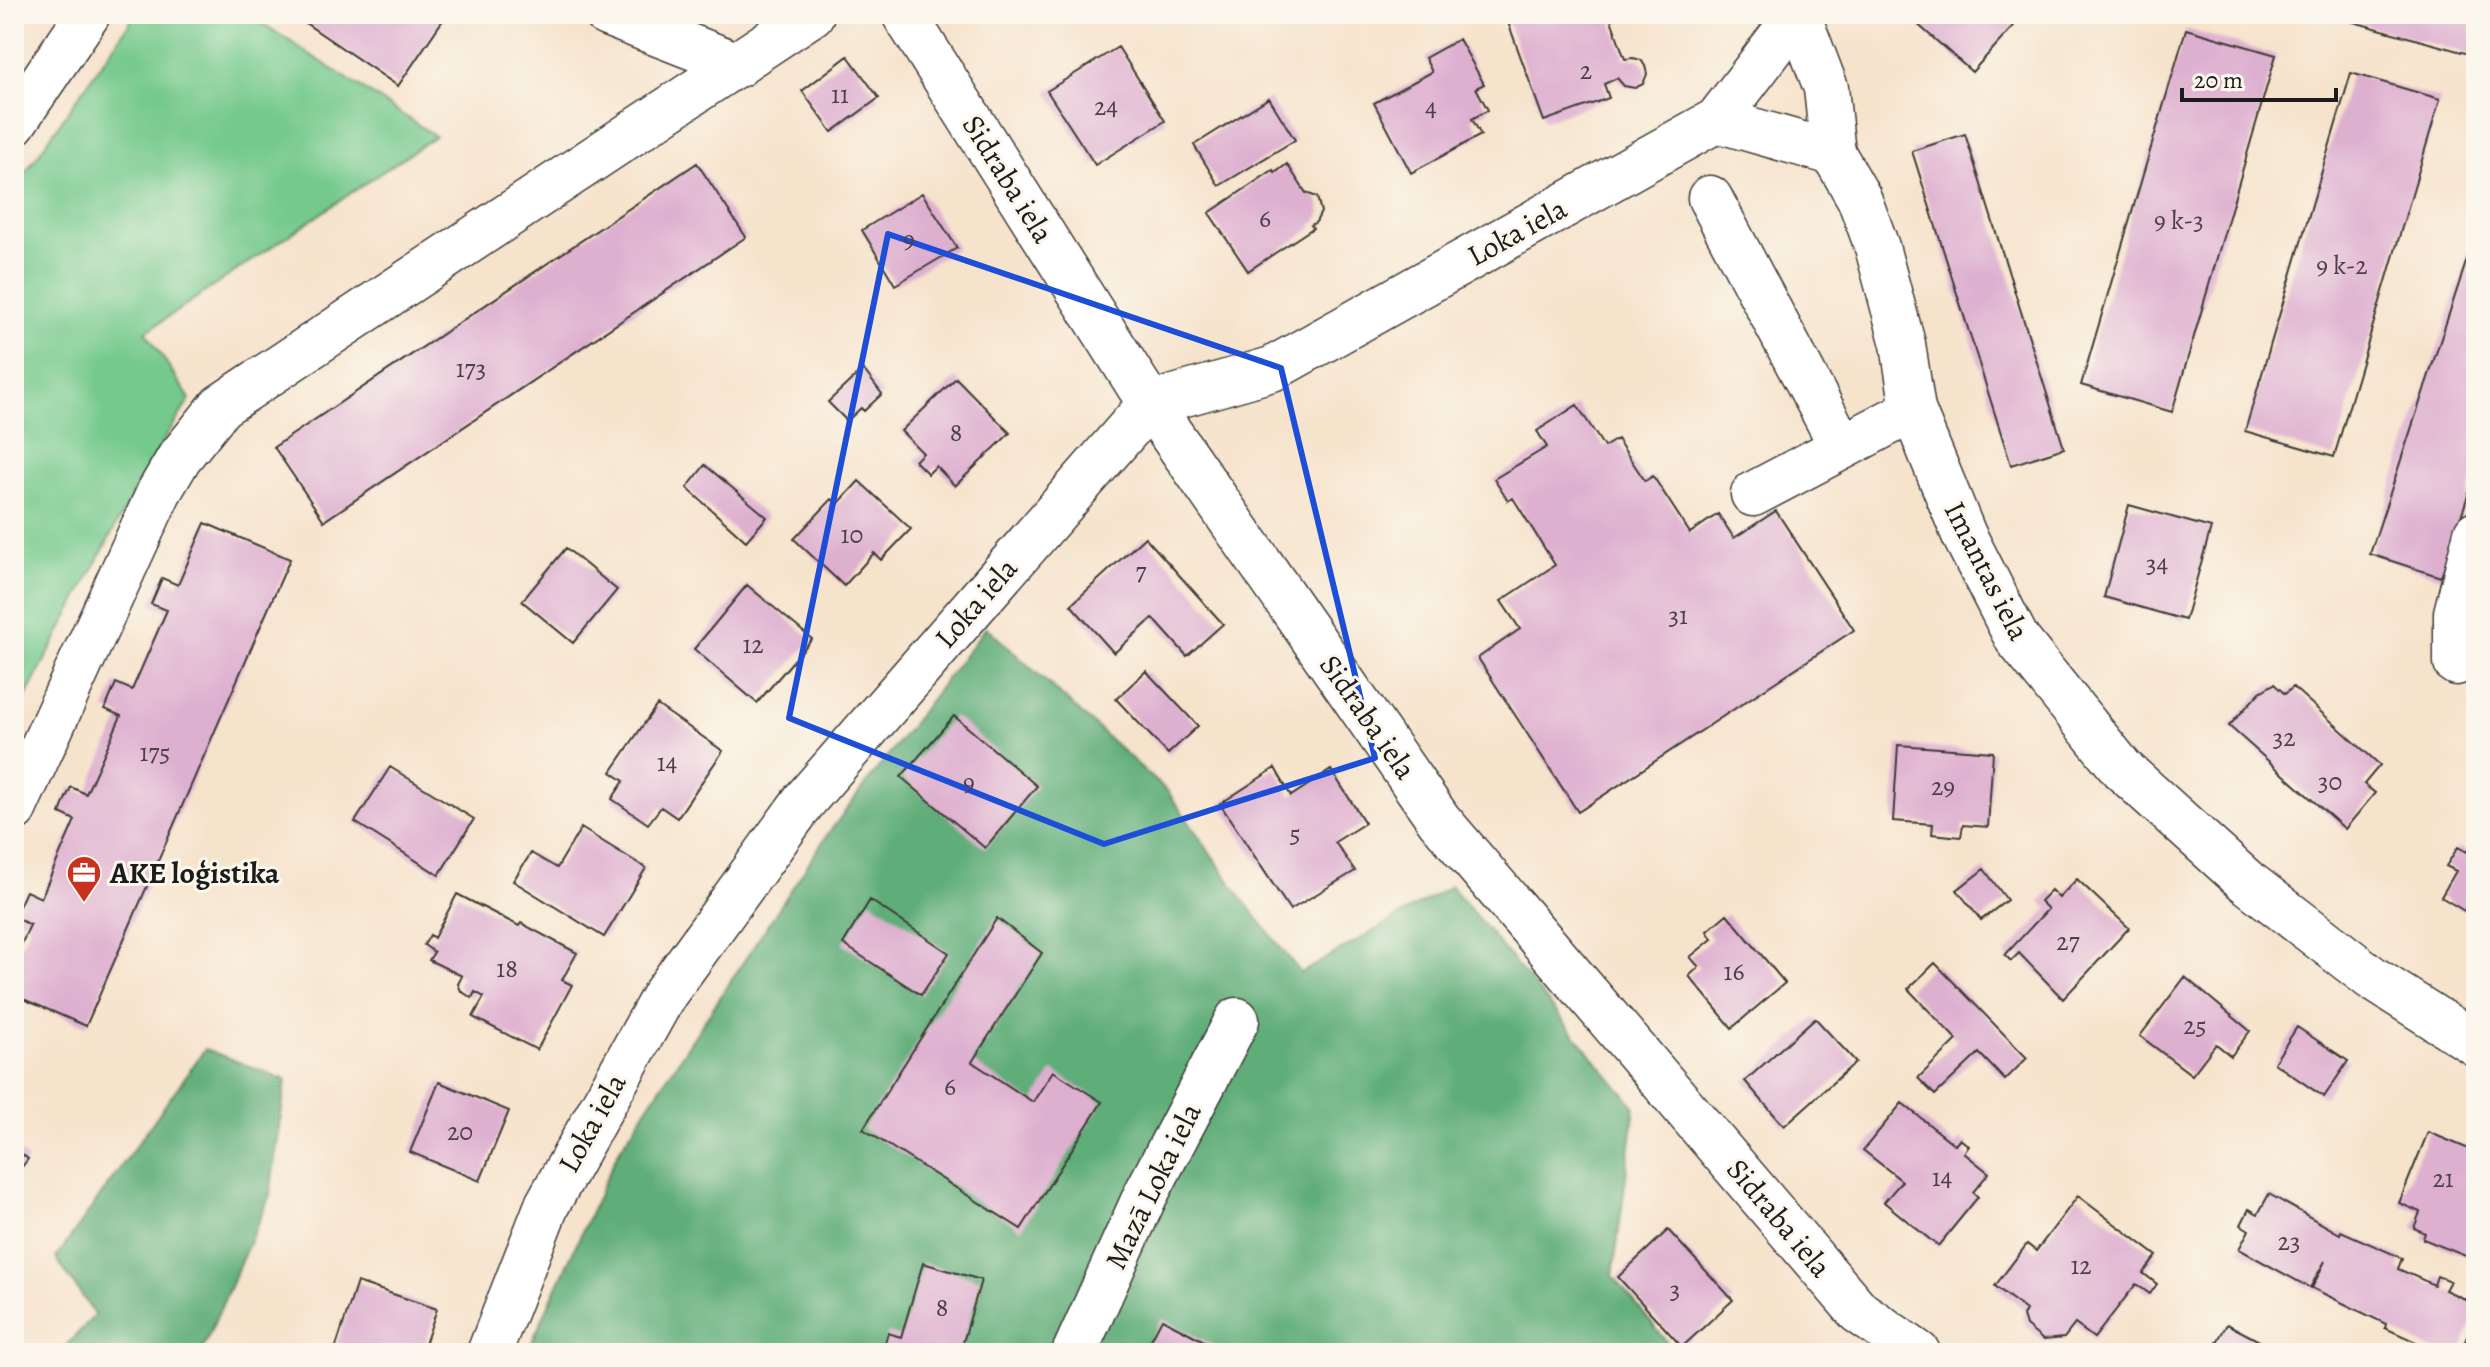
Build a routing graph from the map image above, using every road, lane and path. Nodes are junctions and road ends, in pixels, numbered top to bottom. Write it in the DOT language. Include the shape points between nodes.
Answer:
graph roads {
  1 [pos="88,14"];
  2 [pos="607,14"];
  3 [pos="812,14"];
  4 [pos="904,14"];
  5 [pos="1798,14"];
  6 [pos="738,65"];
  7 [pos="1717,120"];
  8 [pos="14,123"];
  9 [pos="1833,153"];
  10 [pos="1710,198"];
  11 [pos="1150,404"];
  12 [pos="1913,410"];
  13 [pos="1842,447"];
  14 [pos="1753,494"];
  15 [pos="2476,533"];
  16 [pos="2456,663"];
  17 [pos="14,809"];
  18 [pos="1237,1020"];
  19 [pos="2476,1044"];
  20 [pos="489,1353"];
  21 [pos="1074,1353"];
  22 [pos="1918,1353"];
  1 -- 8 [label="street"];
  2 -- 6 [label="street"];
  3 -- 6 [label="street"];
  4 -- 11 [label="street, Sidraba iela"];
  5 -- 7 [label="street, Loka iela"];
  5 -- 9 [label="street, Imantas iela" via="1826,88"];
  6 -- 17 [label="street" via="221,406 159,492"];
  7 -- 9 [label="street"];
  7 -- 11 [label="street, Loka iela" via="1272,369"];
  9 -- 12 [label="street, Imantas iela" via="1859,198 1877,247 1903,344"];
  10 -- 13 [label="street"];
  11 -- 20 [label="street, Loka iela" via="804,801 664,995 547,1205"];
  11 -- 22 [label="street, Sidraba iela" via="1439,820 1859,1312"];
  12 -- 13 [label="street"];
  12 -- 19 [label="street, Imantas iela" via="1964,535 2017,639 2122,769 2246,881 2372,978"];
  13 -- 14 [label="street"];
  15 -- 16 [label="street" via="2456,613"];
  18 -- 21 [label="street, Mazā Loka iela" via="1146,1194"];
}
